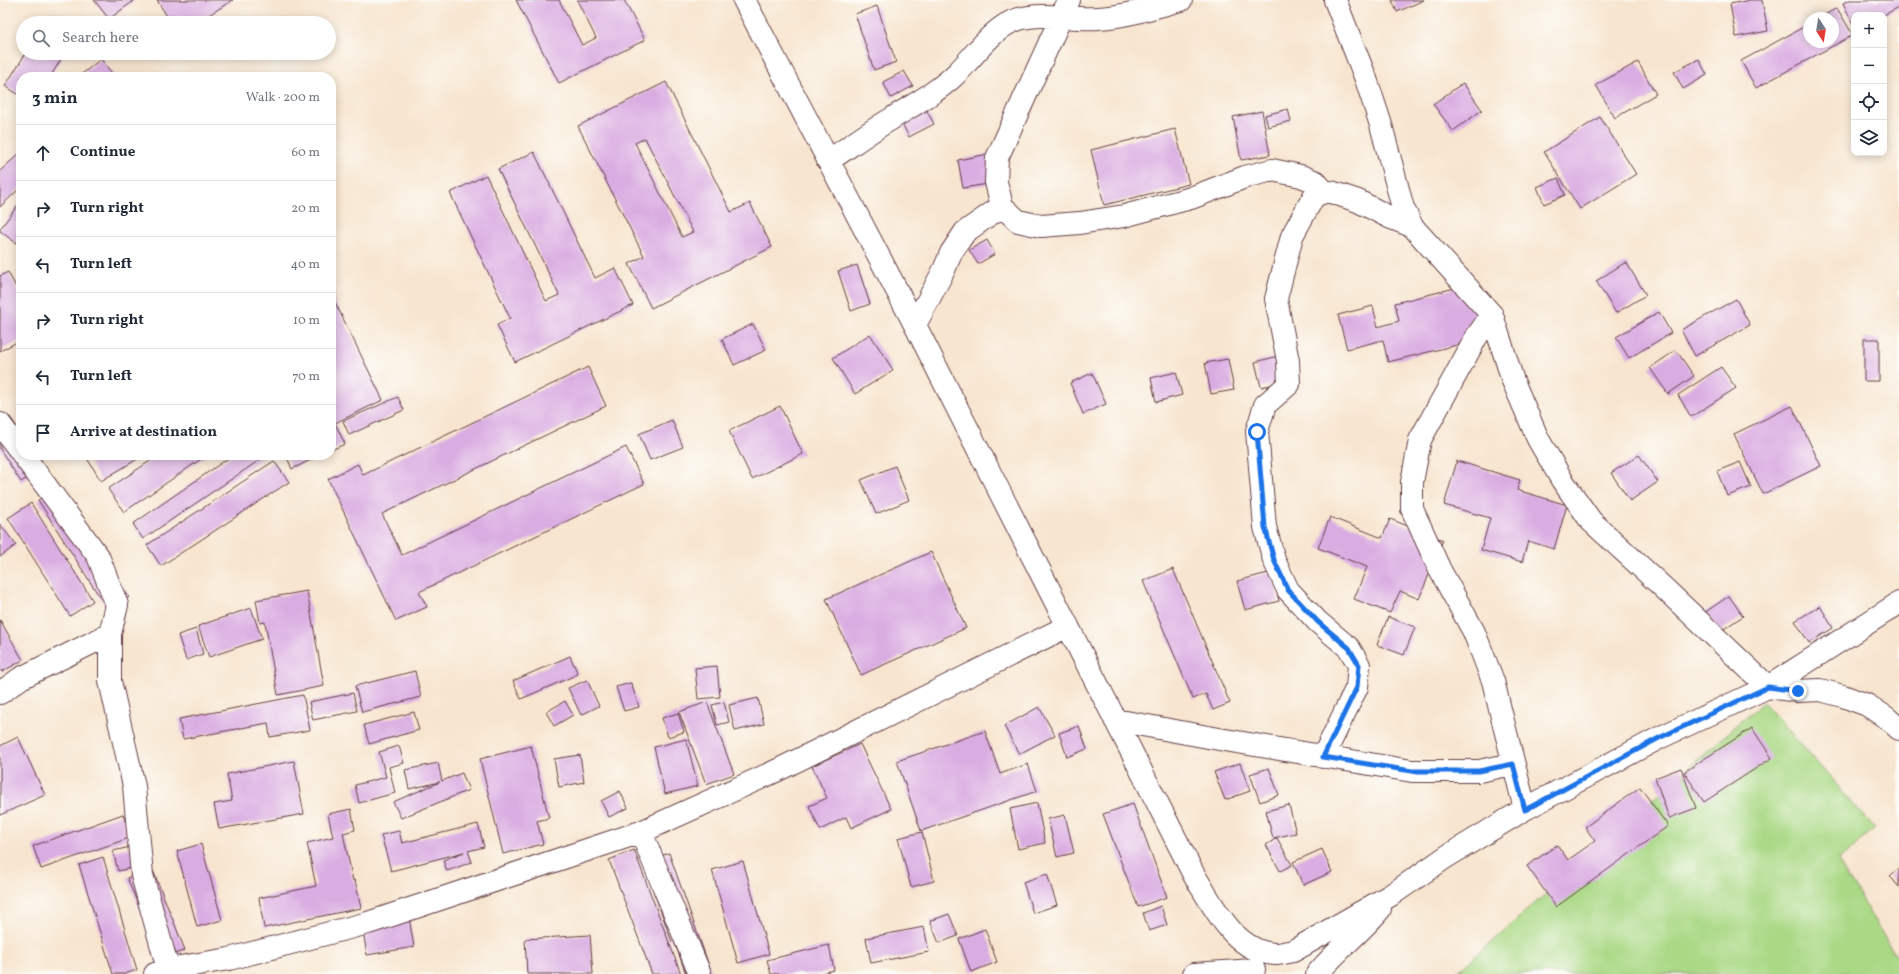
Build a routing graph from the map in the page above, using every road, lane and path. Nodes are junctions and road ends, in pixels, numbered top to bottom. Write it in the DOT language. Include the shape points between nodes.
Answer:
graph roads {
  1 [pos="744,0"];
  2 [pos="1181,0"];
  3 [pos="1335,0"];
  4 [pos="1065,8"];
  5 [pos="828,161"];
  6 [pos="1324,192"];
  7 [pos="1002,206"];
  8 [pos="1412,226"];
  9 [pos="1492,314"];
  10 [pos="915,325"];
  11 [pos="0,424"];
  12 [pos="16,445"];
  13 [pos="27,460"];
  14 [pos="1899,603"];
  15 [pos="1068,626"];
  16 [pos="110,634"];
  17 [pos="1768,687"];
  18 [pos="0,693"];
  19 [pos="1115,720"];
  20 [pos="1899,729"];
  21 [pos="1323,757"];
  22 [pos="1513,764"];
  23 [pos="1525,810"];
  24 [pos="641,832"];
  25 [pos="1391,895"];
  26 [pos="1255,964"];
  27 [pos="231,966"];
  28 [pos="161,971"];
  29 [pos="700,974"];
  30 [pos="1194,974"];
  31 [pos="1317,974"];
  1 -- 5 [label="street"];
  2 -- 4 [label="street" via="1118,17 1096,18"];
  3 -- 8 [label="street" via="1366,79 1403,208"];
  4 -- 5 [label="street" via="1018,19 1003,28 979,47 958,72 932,94"];
  4 -- 7 [label="street" via="997,158 996,182"];
  5 -- 10 [label="street"];
  6 -- 7 [label="street" via="1316,182 1272,170 1245,177 1191,198 1124,216 1080,223 1041,226 1018,221"];
  6 -- 8 [label="street" via="1358,201"];
  6 -- 21 [label="street" via="1314,196 1292,236 1276,299 1288,361 1289,384 1265,405 1257,432 1265,527 1274,560 1288,590 1318,622 1349,648 1359,665 1357,687"];
  7 -- 10 [label="street" via="965,232 951,253"];
  8 -- 9 [label="street"];
  9 -- 17 [label="street" via="1513,380 1538,439 1562,480 1591,521"];
  9 -- 22 [label="street" via="1477,336 1420,440 1412,482 1412,509 1440,570 1474,632 1493,681"];
  10 -- 15 [label="street"];
  11 -- 12 [label="street"];
  13 -- 16 [label="street" via="98,556 117,605"];
  14 -- 17 [label="street"];
  15 -- 19 [label="street"];
  15 -- 24 [label="street" via="778,770"];
  16 -- 18 [label="street" via="21,678"];
  16 -- 28 [label="street" via="110,681 134,786 142,875"];
  17 -- 20 [label="street" via="1798,691 1820,690 1844,696 1867,705"];
  17 -- 23 [label="street" via="1659,738"];
  19 -- 21 [label="street"];
  19 -- 26 [label="street" via="1194,875"];
  21 -- 22 [label="street" via="1412,771 1479,771"];
  22 -- 23 [label="street"];
  23 -- 25 [label="street" via="1446,857"];
  24 -- 27 [label="street"];
  24 -- 29 [label="street"];
  25 -- 26 [label="street" via="1293,951 1275,954"];
  25 -- 31 [label="street" via="1368,923"];
  26 -- 30 [label="street"];
  27 -- 28 [label="street"];
}
